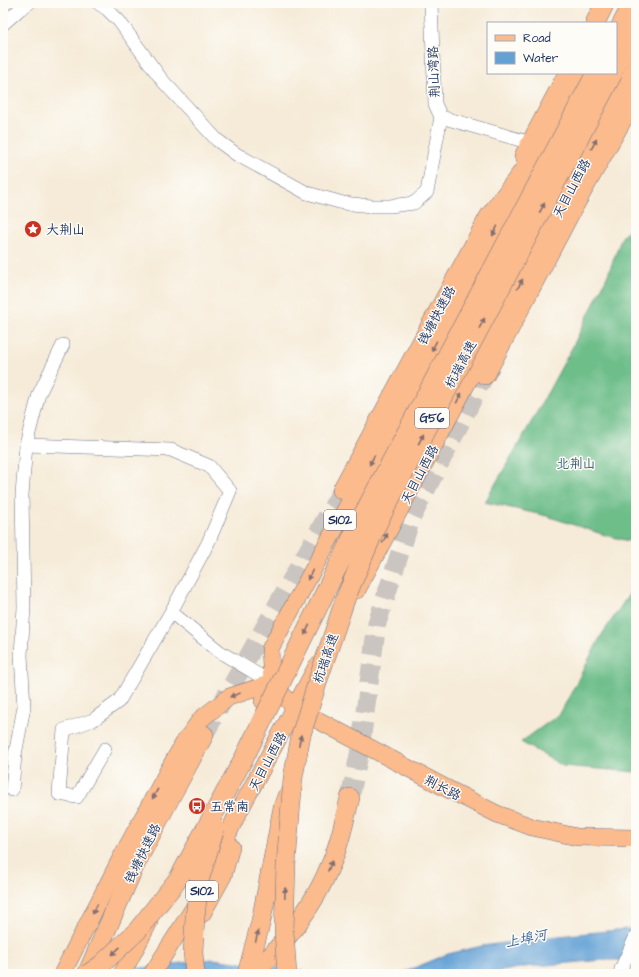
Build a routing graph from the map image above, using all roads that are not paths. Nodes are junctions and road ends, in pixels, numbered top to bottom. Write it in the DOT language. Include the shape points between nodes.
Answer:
graph roads {
  1 [pos="29,3"];
  2 [pos="98,3"];
  3 [pos="431,3"];
  4 [pos="605,3"];
  5 [pos="615,3"];
  6 [pos="633,3"];
  7 [pos="596,22"];
  8 [pos="606,22"];
  9 [pos="3,24"];
  10 [pos="636,28"];
  11 [pos="617,33"];
  12 [pos="617,64"];
  13 [pos="636,66"];
  14 [pos="568,74"];
  15 [pos="578,74"];
  16 [pos="595,74"];
  17 [pos="612,74"];
  18 [pos="636,95"];
  19 [pos="441,117"];
  20 [pos="536,145"];
  21 [pos="63,345"];
  22 [pos="485,374"];
  23 [pos="26,445"];
  24 [pos="342,490"];
  25 [pos="171,612"];
  26 [pos="272,682"];
  27 [pos="295,708"];
  28 [pos="204,735"];
  29 [pos="105,750"];
  30 [pos="245,756"];
  31 [pos="293,778"];
  32 [pos="12,790"];
  33 [pos="350,798"];
  34 [pos="636,838"];
  35 [pos="636,936"];
  36 [pos="91,964"];
  37 [pos="160,969"];
  38 [pos="620,971"];
  39 [pos="62,974"];
  40 [pos="122,974"];
  41 [pos="195,974"];
  42 [pos="247,974"];
  43 [pos="251,974"];
  44 [pos="287,974"];
  1 -- 9 [label="street"];
  2 -- 19 [label="street" via="118,21 162,80 218,140 236,154 306,193 343,203 371,206 414,203 427,192"];
  3 -- 19 [label="street, 荆山湾路" via="435,104"];
  4 -- 7 [label="highway"];
  5 -- 8 [label="main road"];
  6 -- 11 [label="highway"];
  10 -- 12 [label="highway"];
  27 -- 13 [label="main road, 天目山西路 / S102, one-way"];
  14 -- 20 [label="highway, 钱塘快速路"];
  15 -- 20 [label="main road, S102"];
  16 -- 30 [label="highway, 杭瑞高速 / G56, one-way, bridge" via="363,516"];
  31 -- 17 [label="highway, 杭瑞高速 / G56, one-way, bridge" via="301,735 319,677 346,597 377,524"];
  18 -- 22 [label="highway"];
  19 -- 20 [label="street, 荆山湾路"];
  20 -- 24 [label="highway, 钱塘快速路" via="489,217"];
  20 -- 26 [label="main road, S102, one-way" via="270,649"];
  21 -- 23 [label="street" via="39,394"];
  23 -- 25 [label="street" via="171,450 209,466 230,491 208,543"];
  23 -- 32 [label="street" via="22,495 24,606 21,655 24,707 15,755"];
  25 -- 26 [label="street" via="220,652"];
  25 -- 29 [label="street" via="119,701 93,720 64,730 59,794 77,797"];
  26 -- 27 [label="main road, 荆长路"];
  26 -- 39 [label="main road, one-way" via="229,697 201,719 185,741"];
  26 -- 40 [label="main road, S102" via="224,780"];
  27 -- 34 [label="main road, 荆长路" via="497,814 532,827 578,837"];
  27 -- 37 [label="main road, 天目山西路 / S102" via="235,819 195,906"];
  28 -- 36 [label="highway, 钱塘快速路" via="134,867"];
  30 -- 36 [label="highway, one-way, bridge" via="178,878 137,931 101,965"];
  30 -- 41 [label="highway, bridge" via="213,833 200,881 193,952"];
  42 -- 31 [label="highway, one-way, bridge" via="261,921 283,807"];
  44 -- 31 [label="highway, one-way, bridge" via="284,918"];
  43 -- 33 [label="highway, one-way" via="270,957 319,890 331,865"];
  35 -- 38 [label="street"];
}
